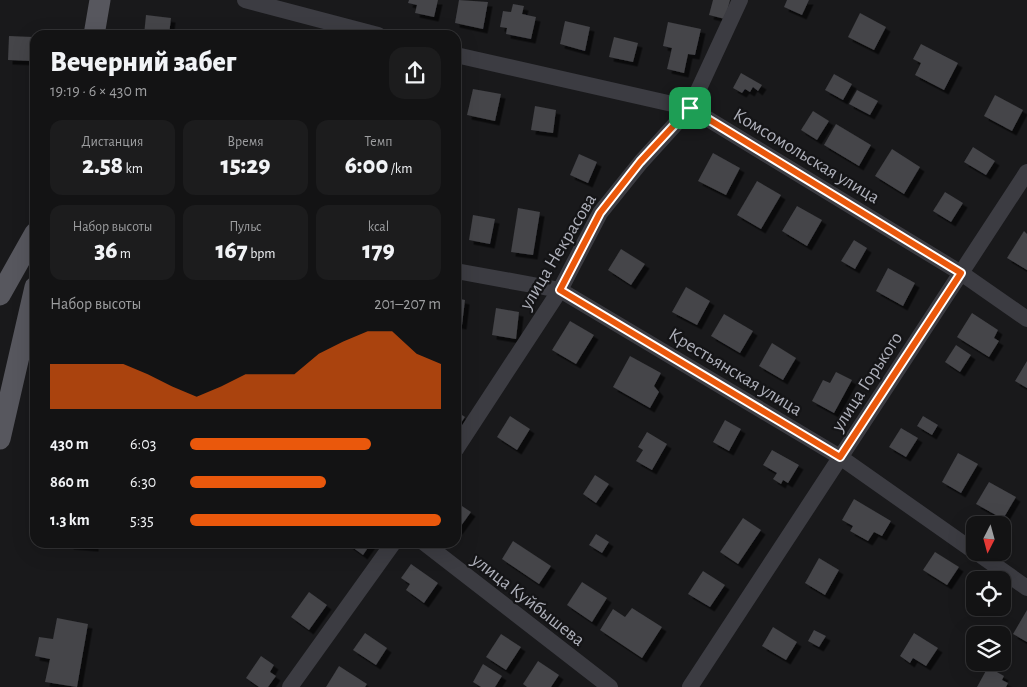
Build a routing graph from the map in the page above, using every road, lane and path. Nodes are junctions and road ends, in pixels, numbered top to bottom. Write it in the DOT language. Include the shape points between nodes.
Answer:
graph roads {
  1 [pos="100,0"];
  2 [pos="245,0"];
  3 [pos="740,0"];
  4 [pos="95,30"];
  5 [pos="359,30"];
  6 [pos="461,56"];
  7 [pos="690,108"];
  8 [pos="1027,172"];
  9 [pos="30,243"];
  10 [pos="461,272"];
  11 [pos="961,273"];
  12 [pos="560,290"];
  13 [pos="0,295"];
  14 [pos="30,308"];
  15 [pos="1027,319"];
  16 [pos="0,439"];
  17 [pos="461,441"];
  18 [pos="840,457"];
  19 [pos="966,545"];
  20 [pos="390,548"];
  21 [pos="431,548"];
  22 [pos="989,561"];
  23 [pos="1027,588"];
  24 [pos="290,687"];
  25 [pos="610,687"];
  26 [pos="690,687"];
  1 -- 4 [label="main road"];
  2 -- 5 [label="street"];
  3 -- 7 [label="street, улица Некрасова"];
  6 -- 7 [label="street, Комсомольская улица"];
  7 -- 11 [label="street, Комсомольская улица"];
  7 -- 12 [label="street, улица Некрасова" via="640,162 600,213"];
  8 -- 11 [label="street, улица Горького"];
  9 -- 13 [label="main road"];
  10 -- 12 [label="street, Крестьянская улица"];
  11 -- 15 [label="street, Комсомольская улица"];
  11 -- 18 [label="street, улица Горького"];
  12 -- 17 [label="street, улица Некрасова"];
  12 -- 18 [label="street, Крестьянская улица"];
  14 -- 16 [label="main road"];
  18 -- 19 [label="street, Крестьянская улица"];
  18 -- 26 [label="street, улица Горького"];
  20 -- 24 [label="street"];
  21 -- 25 [label="street, улица Куйбышева"];
  22 -- 23 [label="street, Крестьянская улица"];
}
